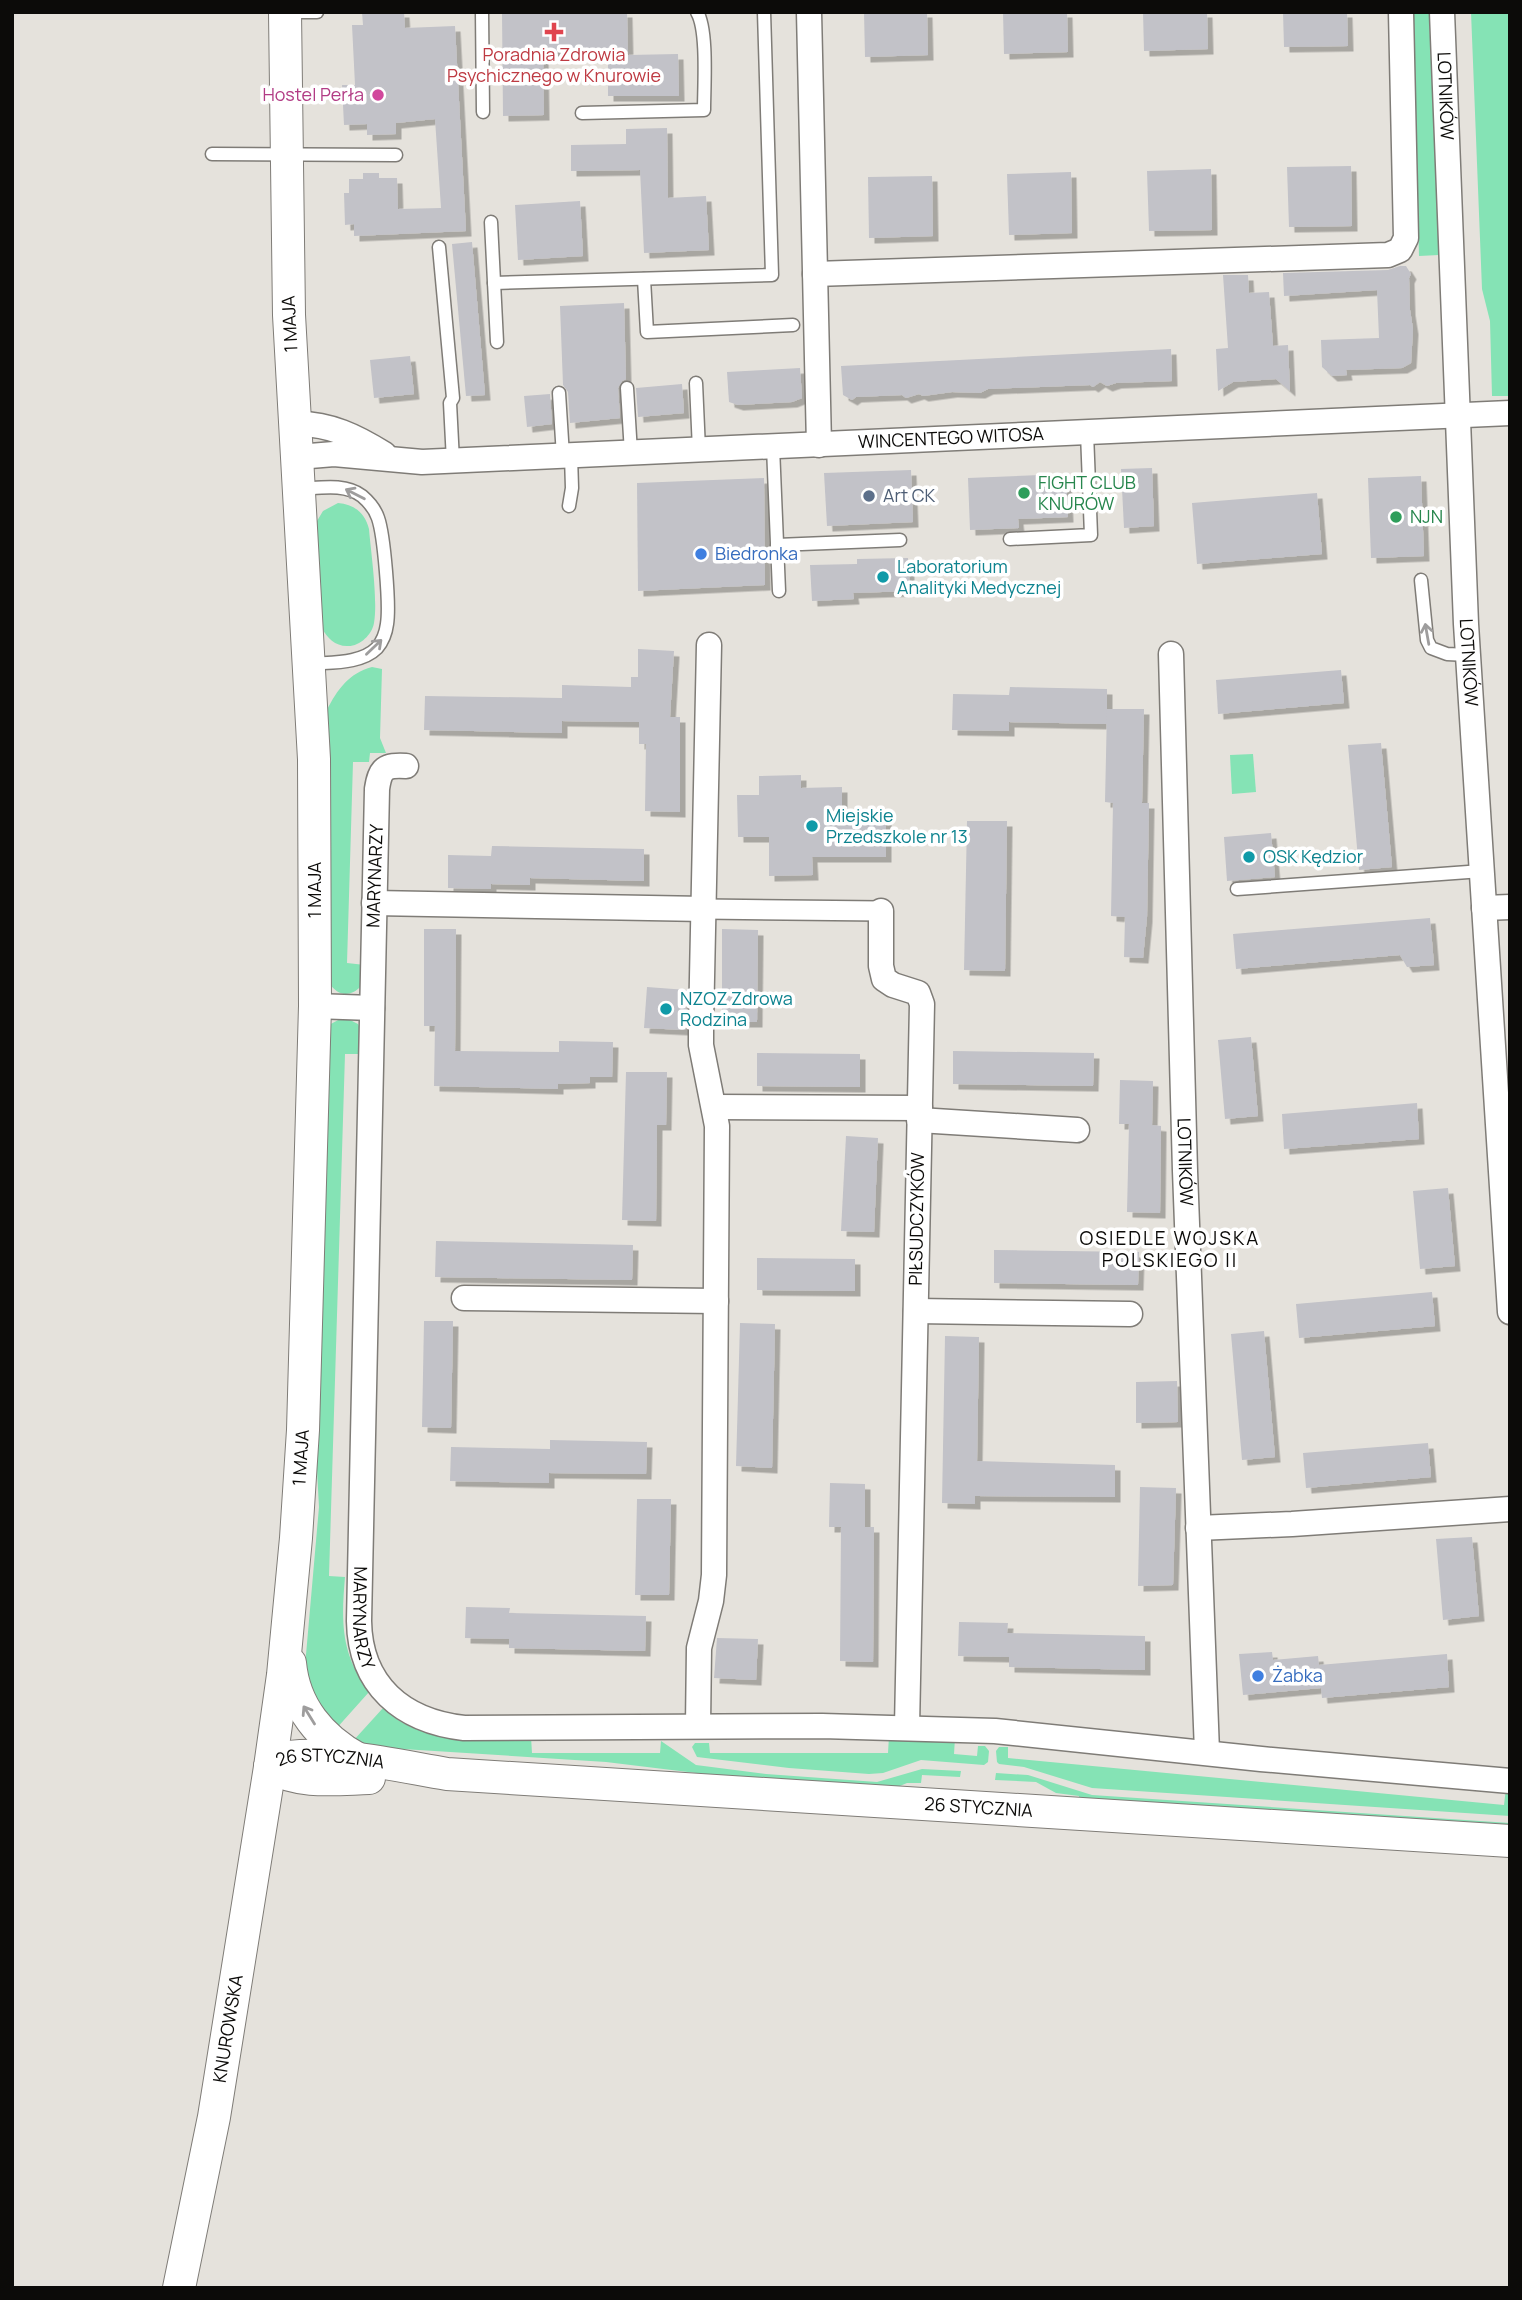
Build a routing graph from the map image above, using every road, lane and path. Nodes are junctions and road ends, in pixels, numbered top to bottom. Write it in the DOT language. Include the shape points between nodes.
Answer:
graph roads {
  1 [pos="287,12"];
  2 [pos="317,12"];
  3 [pos="482,12"];
  4 [pos="697,12"];
  5 [pos="764,12"];
  6 [pos="808,12"];
  7 [pos="1401,12"];
  8 [pos="1442,12"];
  9 [pos="483,112"];
  10 [pos="582,113"];
  11 [pos="212,154"];
  12 [pos="286,155"];
  13 [pos="396,155"];
  14 [pos="491,222"];
  15 [pos="439,247"];
  16 [pos="815,274"];
  17 [pos="644,279"];
  18 [pos="494,283"];
  19 [pos="793,326"];
  20 [pos="497,342"];
  21 [pos="696,383"];
  22 [pos="627,388"];
  23 [pos="559,393"];
  24 [pos="1510,413"];
  25 [pos="1458,415"];
  26 [pos="296,424"];
  27 [pos="1087,433"];
  28 [pos="819,444"];
  29 [pos="773,447"];
  30 [pos="699,450"];
  31 [pos="631,453"];
  32 [pos="567,456"];
  33 [pos="298,457"];
  34 [pos="393,460"];
  35 [pos="453,461"];
  36 [pos="300,489"];
  37 [pos="569,506"];
  38 [pos="1010,539"];
  39 [pos="900,540"];
  40 [pos="777,545"];
  41 [pos="1421,580"];
  42 [pos="779,591"];
  43 [pos="709,645"];
  44 [pos="1171,654"];
  45 [pos="1468,655"];
  46 [pos="310,664"];
  47 [pos="406,766"];
  48 [pos="1482,871"];
  49 [pos="1237,889"];
  50 [pos="374,903"];
  51 [pos="1510,907"];
  52 [pos="1484,908"];
  53 [pos="705,909"];
  54 [pos="881,911"];
  55 [pos="315,1006"];
  56 [pos="372,1008"];
  57 [pos="715,1107"];
  58 [pos="920,1114"];
  59 [pos="1077,1130"];
  60 [pos="464,1298"];
  61 [pos="716,1301"];
  62 [pos="916,1311"];
  63 [pos="1510,1312"];
  64 [pos="1130,1314"];
  65 [pos="1510,1509"];
  66 [pos="1198,1528"];
  67 [pos="287,1626"];
  68 [pos="698,1725"];
  69 [pos="906,1727"];
  70 [pos="1207,1752"];
  71 [pos="359,1759"];
  72 [pos="270,1767"];
  73 [pos="447,1774"];
  74 [pos="321,1779"];
  75 [pos="1510,1781"];
  76 [pos="1510,1841"];
  77 [pos="253,1880"];
  78 [pos="179,2288"];
  1 -- 2 [label="lane"];
  1 -- 12 [label="street, 1 MAJA"];
  3 -- 9 [label="lane"];
  4 -- 10 [label="lane" via="703,39 704,110"];
  5 -- 17 [label="lane" via="772,275"];
  6 -- 16 [label="street"];
  7 -- 16 [label="street" via="1406,238 1400,250 1388,255"];
  8 -- 25 [label="street, LOTNIKÓW"];
  11 -- 12 [label="lane"];
  12 -- 13 [label="lane"];
  12 -- 26 [label="street, 1 MAJA"];
  14 -- 18 [label="lane"];
  15 -- 35 [label="lane" via="453,398"];
  16 -- 28 [label="street"];
  17 -- 18 [label="lane"];
  17 -- 19 [label="lane" via="647,332"];
  18 -- 20 [label="lane"];
  21 -- 30 [label="lane"];
  22 -- 31 [label="lane"];
  23 -- 32 [label="lane"];
  24 -- 25 [label="street, WINCENTEGO WITOSA"];
  25 -- 27 [label="street, WINCENTEGO WITOSA"];
  25 -- 45 [label="street, LOTNIKÓW"];
  26 -- 33 [label="street, 1 MAJA"];
  26 -- 34 [label="street, WINCENTEGO WITOSA" via="329,427"];
  27 -- 28 [label="street, WINCENTEGO WITOSA"];
  27 -- 38 [label="lane" via="1091,535"];
  28 -- 29 [label="street, WINCENTEGO WITOSA"];
  29 -- 30 [label="street, WINCENTEGO WITOSA"];
  29 -- 40 [label="lane"];
  30 -- 31 [label="street, WINCENTEGO WITOSA"];
  31 -- 32 [label="street, WINCENTEGO WITOSA"];
  32 -- 35 [label="street, WINCENTEGO WITOSA"];
  32 -- 37 [label="lane" via="572,488"];
  33 -- 34 [label="street, WINCENTEGO WITOSA" via="334,454"];
  33 -- 36 [label="street, 1 MAJA"];
  34 -- 35 [label="street, WINCENTEGO WITOSA"];
  36 -- 46 [label="street, 1 MAJA"];
  46 -- 36 [label="lane, one-way" via="361,658 376,648 388,616 380,527 370,504 347,489"];
  39 -- 40 [label="lane"];
  40 -- 42 [label="lane"];
  45 -- 41 [label="lane, one-way" via="1433,651 1429,645"];
  43 -- 53 [label="street"];
  44 -- 66 [label="street, LOTNIKÓW"];
  45 -- 48 [label="street, LOTNIKÓW"];
  46 -- 55 [label="street, 1 MAJA"];
  47 -- 50 [label="street, MARYNARZY" via="387,766 378,783"];
  48 -- 49 [label="lane"];
  48 -- 52 [label="street, LOTNIKÓW"];
  50 -- 53 [label="street"];
  50 -- 56 [label="street, MARYNARZY"];
  51 -- 52 [label="street"];
  52 -- 63 [label="street, LOTNIKÓW"];
  53 -- 54 [label="street, PIŁSUDCZYKÓW"];
  53 -- 57 [label="street" via="701,1045"];
  54 -- 58 [label="street, PIŁSUDCZYKÓW" via="884,979 921,998"];
  55 -- 56 [label="street"];
  55 -- 67 [label="street, 1 MAJA" via="303,1430"];
  56 -- 68 [label="street, MARYNARZY" via="359,1621 365,1662 401,1706 421,1719 449,1726"];
  57 -- 58 [label="street"];
  57 -- 61 [label="street"];
  58 -- 59 [label="street"];
  58 -- 62 [label="street, PIŁSUDCZYKÓW"];
  60 -- 61 [label="street"];
  61 -- 68 [label="street" via="714,1575 699,1648"];
  62 -- 64 [label="street"];
  62 -- 69 [label="street, PIŁSUDCZYKÓW"];
  65 -- 66 [label="street"];
  66 -- 70 [label="street, LOTNIKÓW"];
  71 -- 67 [label="street, one-way" via="319,1731 299,1699 291,1673"];
  67 -- 72 [label="street, 1 MAJA"];
  68 -- 69 [label="street, MARYNARZY"];
  69 -- 70 [label="street, MARYNARZY"];
  70 -- 75 [label="street, MARYNARZY"];
  71 -- 72 [label="street, 26 STYCZNIA" via="289,1757"];
  71 -- 73 [label="street, 26 STYCZNIA"];
  72 -- 74 [label="street, 26 STYCZNIA" via="283,1775"];
  72 -- 77 [label="street, KNUROWSKA"];
  73 -- 74 [label="street, 26 STYCZNIA"];
  73 -- 76 [label="street, 26 STYCZNIA"];
  74 -- 77 [label="street" via="293,1791 281,1803"];
  77 -- 78 [label="street, KNUROWSKA" via="214,2117"];
}
